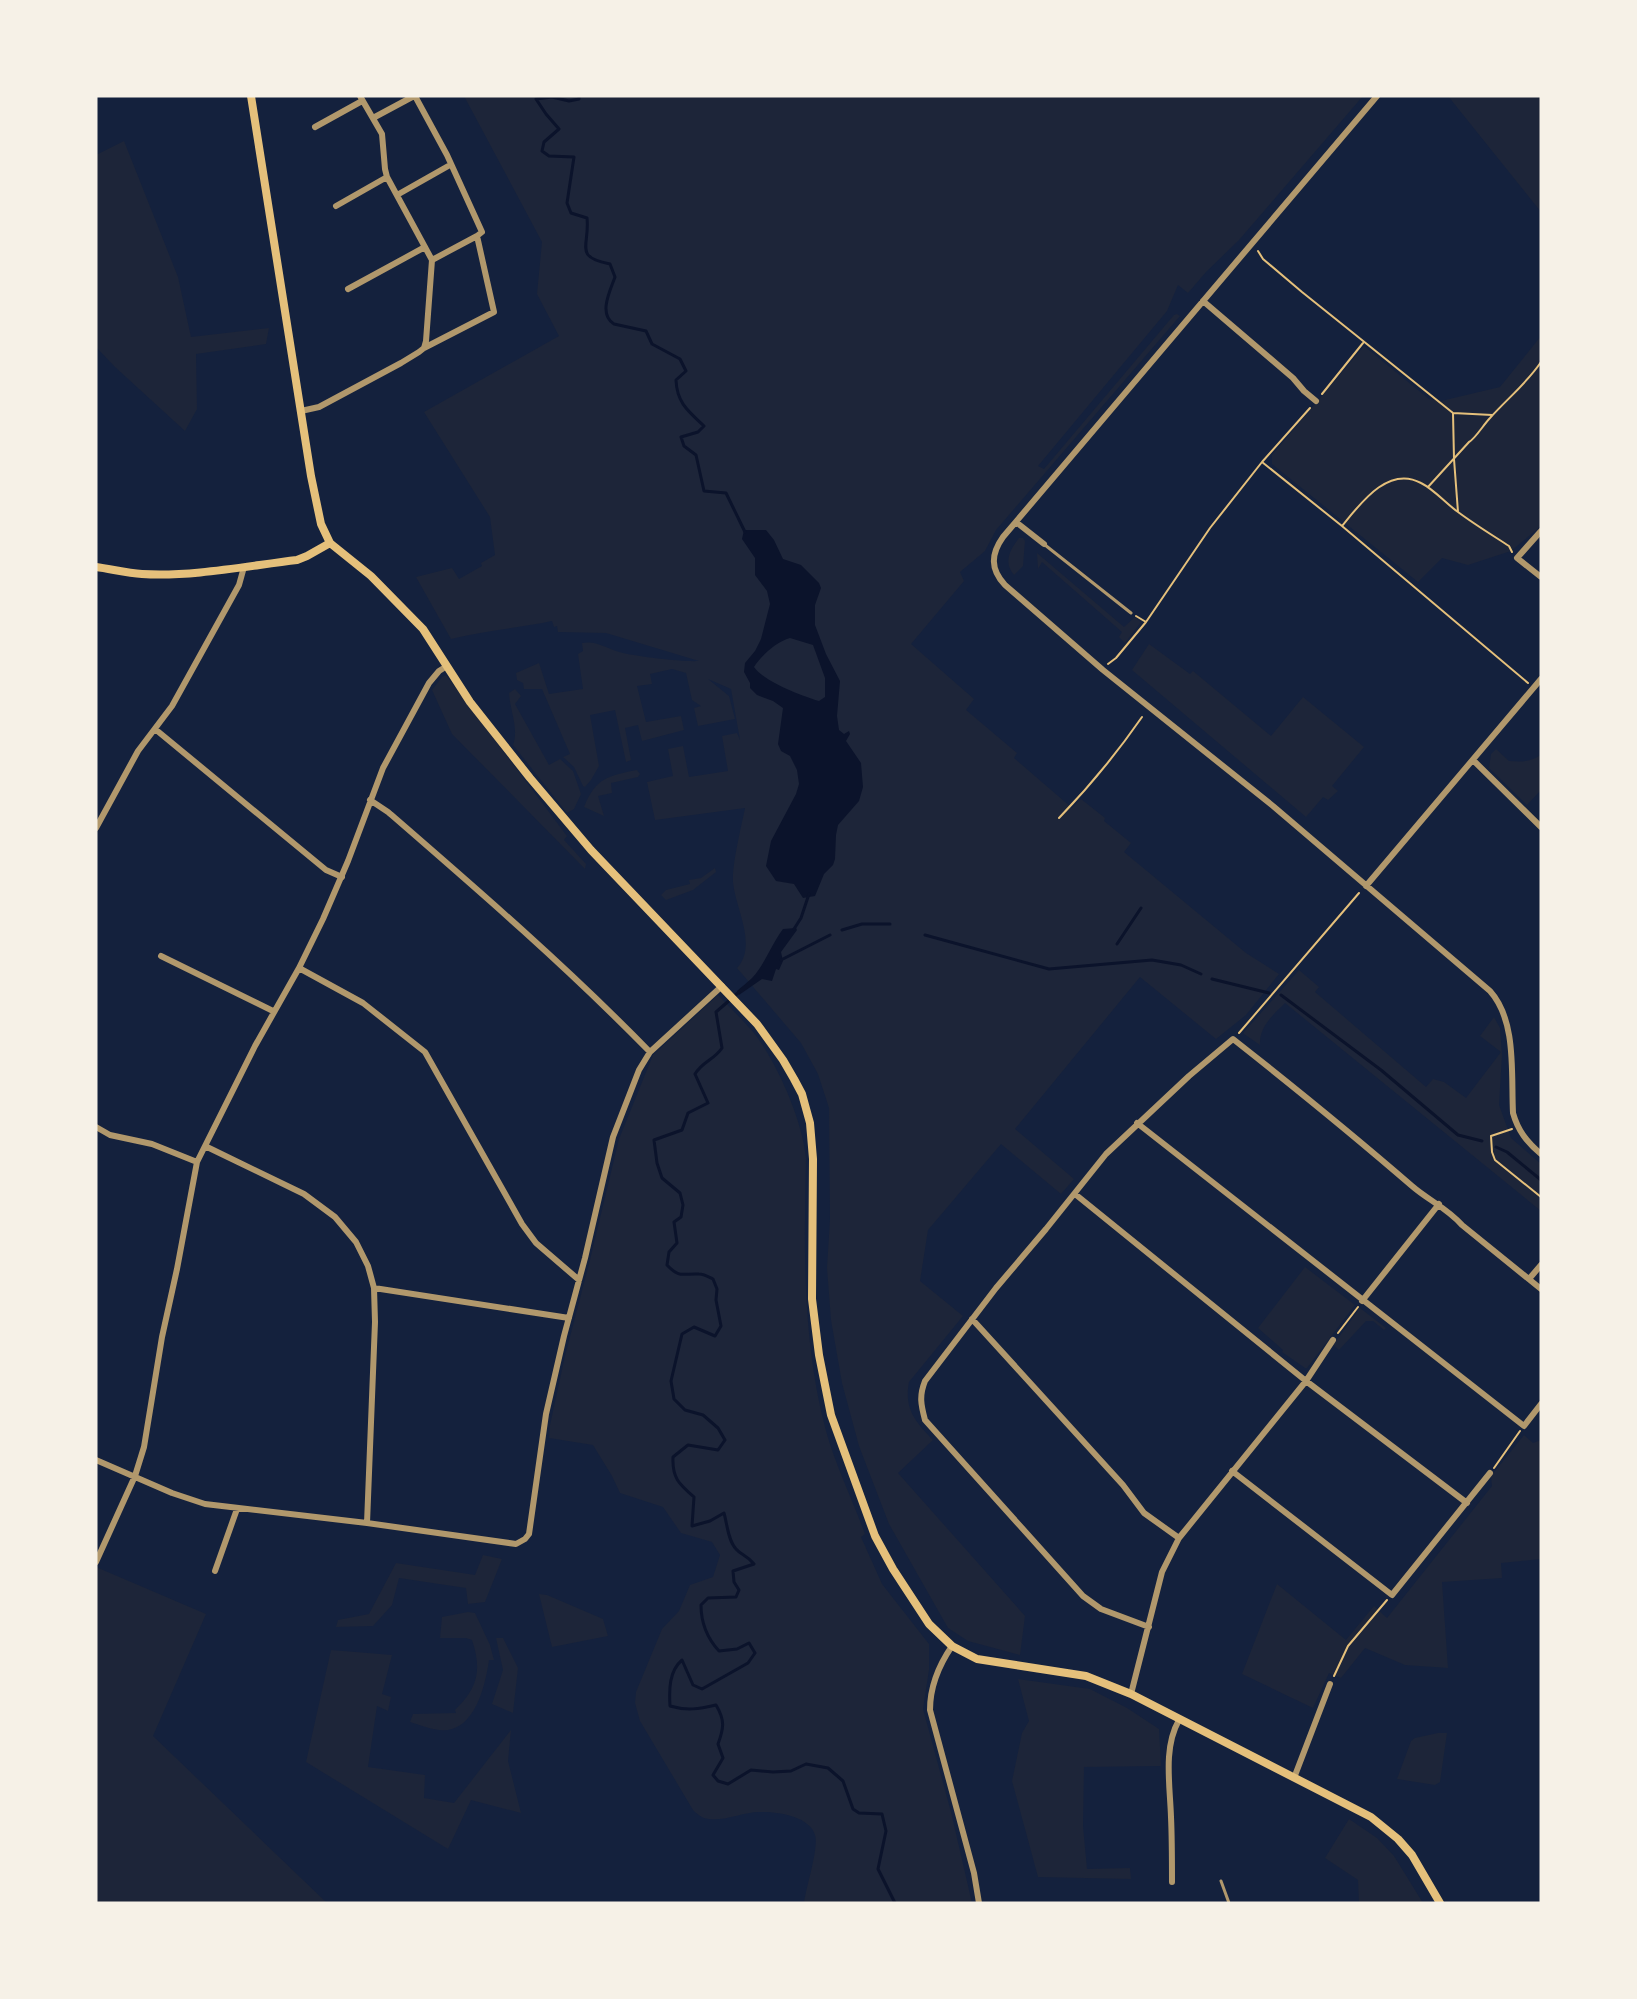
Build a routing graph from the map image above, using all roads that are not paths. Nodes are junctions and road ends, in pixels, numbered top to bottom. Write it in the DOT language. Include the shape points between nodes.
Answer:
graph roads {
  1 [pos="251,96"];
  2 [pos="415,96"];
  3 [pos="1377,96"];
  4 [pos="361,98"];
  5 [pos="373,118"];
  6 [pos="315,127"];
  7 [pos="450,165"];
  8 [pos="387,177"];
  9 [pos="397,195"];
  10 [pos="336,206"];
  11 [pos="477,236"];
  12 [pos="425,247"];
  13 [pos="432,260"];
  14 [pos="348,289"];
  15 [pos="1203,301"];
  16 [pos="424,348"];
  17 [pos="1316,401"];
  18 [pos="301,411"];
  19 [pos="1016,522"];
  20 [pos="1541,531"];
  21 [pos="330,543"];
  22 [pos="1044,544"];
  23 [pos="96,567"];
  24 [pos="244,567"];
  25 [pos="1541,576"];
  26 [pos="1131,614"];
  27 [pos="447,666"];
  28 [pos="1541,679"];
  29 [pos="155,729"];
  30 [pos="1473,760"];
  31 [pos="370,800"];
  32 [pos="1541,827"];
  33 [pos="96,828"];
  34 [pos="342,876"];
  35 [pos="1366,886"];
  36 [pos="161,956"];
  37 [pos="299,968"];
  38 [pos="724,989"];
  39 [pos="273,1011"];
  40 [pos="650,1052"];
  41 [pos="1137,1123"];
  42 [pos="96,1127"];
  43 [pos="205,1146"];
  44 [pos="1541,1154"];
  45 [pos="197,1162"];
  46 [pos="1075,1194"];
  47 [pos="1439,1204"];
  48 [pos="1541,1265"];
  49 [pos="1529,1279"];
  50 [pos="579,1281"];
  51 [pos="374,1288"];
  52 [pos="1541,1289"];
  53 [pos="1362,1301"];
  54 [pos="569,1318"];
  55 [pos="972,1319"];
  56 [pos="1333,1340"];
  57 [pos="1306,1381"];
  58 [pos="1541,1404"];
  59 [pos="96,1460"];
  60 [pos="1232,1471"];
  61 [pos="1490,1473"];
  62 [pos="135,1476"];
  63 [pos="1467,1503"];
  64 [pos="237,1509"];
  65 [pos="368,1523"];
  66 [pos="1179,1538"];
  67 [pos="96,1562"];
  68 [pos="215,1571"];
  69 [pos="1149,1628"];
  70 [pos="952,1646"];
  71 [pos="1330,1684"];
  72 [pos="1131,1694"];
  73 [pos="1179,1720"];
  74 [pos="1294,1778"];
  75 [pos="1221,1881"];
  76 [pos="1172,1882"];
  77 [pos="979,1903"];
  78 [pos="1229,1903"];
  79 [pos="1440,1903"];
  1 -- 18 [label="main road"];
  2 -- 5 [label="street"];
  2 -- 7 [label="street"];
  3 -- 15 [label="street"];
  4 -- 5 [label="street"];
  4 -- 6 [label="street"];
  5 -- 8 [label="street" via="382,134"];
  7 -- 9 [label="street"];
  7 -- 11 [label="street" via="482,232"];
  8 -- 9 [label="street"];
  8 -- 10 [label="street"];
  9 -- 12 [label="street"];
  11 -- 13 [label="street"];
  11 -- 16 [label="street" via="494,312"];
  12 -- 13 [label="street"];
  12 -- 14 [label="street"];
  13 -- 16 [label="street"];
  15 -- 17 [label="street"];
  15 -- 19 [label="street"];
  16 -- 18 [label="street" via="319,407"];
  18 -- 21 [label="main road" via="321,524"];
  19 -- 22 [label="street"];
  19 -- 35 [label="street" via="996,548 993,561 995,573 1013,592"];
  20 -- 25 [label="street" via="1517,558"];
  21 -- 24 [label="main road" via="297,560"];
  21 -- 27 [label="main road" via="409,613"];
  22 -- 26 [label="lane"];
  23 -- 24 [label="main road" via="139,574"];
  24 -- 29 [label="street" via="231,601"];
  27 -- 31 [label="street" via="424,693"];
  27 -- 38 [label="main road" via="470,702 574,831"];
  28 -- 30 [label="street"];
  29 -- 33 [label="street" via="138,750"];
  29 -- 34 [label="street" via="326,870"];
  30 -- 32 [label="street"];
  30 -- 35 [label="street"];
  31 -- 34 [label="street"];
  31 -- 40 [label="street" via="515,922"];
  34 -- 37 [label="street"];
  35 -- 44 [label="street" via="1498,1000 1509,1034 1513,1113 1525,1139"];
  36 -- 39 [label="street"];
  37 -- 39 [label="street"];
  37 -- 50 [label="street" via="363,1003 425,1052 522,1224 536,1243"];
  38 -- 40 [label="street"];
  38 -- 70 [label="main road" via="757,1024 783,1060 806,1107 813,1159 812,1299 831,1415 874,1536 928,1624"];
  39 -- 43 [label="street"];
  40 -- 50 [label="street" via="613,1137"];
  41 -- 46 [label="street"];
  41 -- 47 [label="street" via="1233,1039 1420,1193"];
  41 -- 53 [label="street"];
  42 -- 45 [label="street"];
  43 -- 45 [label="street"];
  43 -- 51 [label="street" via="304,1194 335,1216 356,1242"];
  45 -- 62 [label="street" via="144,1447"];
  46 -- 55 [label="street"];
  46 -- 57 [label="street"];
  47 -- 49 [label="street"];
  47 -- 53 [label="street"];
  48 -- 49 [label="street"];
  49 -- 52 [label="street"];
  50 -- 54 [label="street"];
  51 -- 54 [label="street"];
  51 -- 65 [label="street"];
  53 -- 58 [label="street" via="1524,1426"];
  54 -- 65 [label="street" via="546,1414 529,1534 525,1539 516,1544"];
  55 -- 66 [label="street" via="1144,1512"];
  55 -- 69 [label="street" via="925,1381 920,1404 926,1420 1092,1604"];
  56 -- 57 [label="street"];
  57 -- 60 [label="street"];
  57 -- 63 [label="street"];
  59 -- 62 [label="street"];
  60 -- 63 [label="street" via="1392,1595"];
  60 -- 66 [label="street"];
  61 -- 63 [label="street"];
  62 -- 64 [label="street" via="205,1504"];
  62 -- 67 [label="street"];
  64 -- 65 [label="street"];
  64 -- 68 [label="street"];
  66 -- 69 [label="street" via="1162,1572"];
  69 -- 72 [label="street"];
  70 -- 72 [label="main road" via="977,1659 1086,1676"];
  70 -- 77 [label="street" via="934,1682 930,1710"];
  71 -- 74 [label="street"];
  72 -- 73 [label="main road"];
  73 -- 74 [label="main road"];
  73 -- 76 [label="street" via="1170,1742"];
  74 -- 79 [label="main road" via="1360,1810 1391,1833 1412,1856"];
  75 -- 78 [label="lane"];
}
